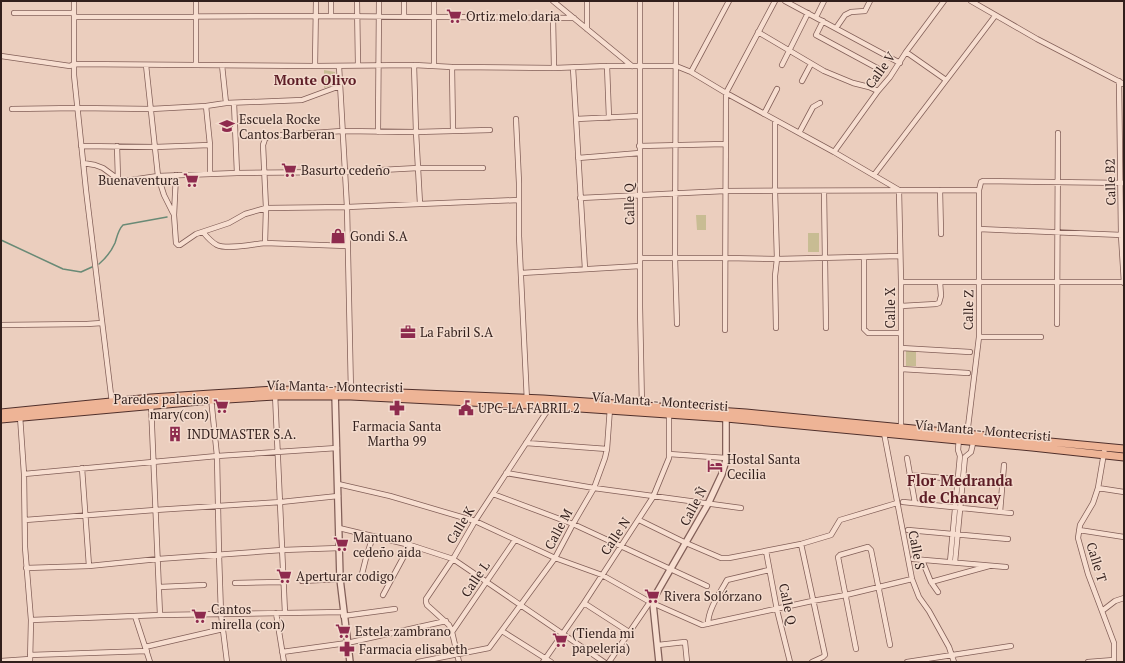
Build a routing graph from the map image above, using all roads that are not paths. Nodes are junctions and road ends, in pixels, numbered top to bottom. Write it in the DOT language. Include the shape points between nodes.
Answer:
graph roads {
  1 [pos="74,1"];
  2 [pos="196,1"];
  3 [pos="316,1"];
  4 [pos="331,1"];
  5 [pos="357,1"];
  6 [pos="379,1"];
  7 [pos="404,1"];
  8 [pos="434,1"];
  9 [pos="553,1"];
  10 [pos="587,1"];
  11 [pos="640,1"];
  12 [pos="676,1"];
  13 [pos="729,1"];
  14 [pos="775,1"];
  15 [pos="785,1"];
  16 [pos="824,1"];
  17 [pos="870,1"];
  18 [pos="944,1"];
  19 [pos="970,1"];
  20 [pos="14,13"];
  21 [pos="808,13"];
  22 [pos="74,15"];
  23 [pos="196,16"];
  24 [pos="316,16"];
  25 [pos="331,16"];
  26 [pos="379,16"];
  27 [pos="404,16"];
  28 [pos="995,16"];
  29 [pos="357,17"];
  30 [pos="434,17"];
  31 [pos="816,17"];
  32 [pos="553,18"];
  33 [pos="574,18"];
  34 [pos="823,21"];
  35 [pos="836,28"];
  36 [pos="587,29"];
  37 [pos="758,32"];
  38 [pos="789,51"];
  39 [pos="906,52"];
  40 [pos="1,56"];
  41 [pos="900,63"];
  42 [pos="74,64"];
  43 [pos="811,64"];
  44 [pos="146,65"];
  45 [pos="196,65"];
  46 [pos="222,65"];
  47 [pos="414,65"];
  48 [pos="782,65"];
  49 [pos="315,66"];
  50 [pos="339,66"];
  51 [pos="358,66"];
  52 [pos="379,66"];
  53 [pos="434,66"];
  54 [pos="608,66"];
  55 [pos="632,66"];
  56 [pos="639,66"];
  57 [pos="676,66"];
  58 [pos="452,67"];
  59 [pos="554,68"];
  60 [pos="573,68"];
  61 [pos="878,68"];
  62 [pos="691,72"];
  63 [pos="946,80"];
  64 [pos="802,81"];
  65 [pos="1119,81"];
  66 [pos="1124,84"];
  67 [pos="340,86"];
  68 [pos="777,88"];
  69 [pos="878,92"];
  70 [pos="726,93"];
  71 [pos="226,103"];
  72 [pos="234,103"];
  73 [pos="820,103"];
  74 [pos="206,106"];
  75 [pos="77,108"];
  76 [pos="151,109"];
  77 [pos="12,110"];
  78 [pos="764,114"];
  79 [pos="639,116"];
  80 [pos="609,118"];
  81 [pos="516,119"];
  82 [pos="576,119"];
  83 [pos="775,120"];
  84 [pos="490,130"];
  85 [pos="342,131"];
  86 [pos="453,131"];
  87 [pos="378,132"];
  88 [pos="416,132"];
  89 [pos="799,133"];
  90 [pos="1058,133"];
  91 [pos="725,144"];
  92 [pos="210,145"];
  93 [pos="676,145"];
  94 [pos="81,146"];
  95 [pos="117,146"];
  96 [pos="155,146"];
  97 [pos="639,146"];
  98 [pos="834,152"];
  99 [pos="640,153"];
  100 [pos="578,158"];
  101 [pos="83,162"];
  102 [pos="418,168"];
  103 [pos="483,168"];
  104 [pos="264,172"];
  105 [pos="344,172"];
  106 [pos="237,173"];
  107 [pos="210,174"];
  108 [pos="176,175"];
  109 [pos="874,175"];
  110 [pos="158,176"];
  111 [pos="118,180"];
  112 [pos="1058,181"];
  113 [pos="1122,183"];
  114 [pos="899,190"];
  115 [pos="940,190"];
  116 [pos="979,190"];
  117 [pos="775,191"];
  118 [pos="824,191"];
  119 [pos="725,192"];
  120 [pos="675,194"];
  121 [pos="640,196"];
  122 [pos="580,198"];
  123 [pos="519,200"];
  124 [pos="420,204"];
  125 [pos="347,207"];
  126 [pos="266,208"];
  127 [pos="174,215"];
  128 [pos="979,229"];
  129 [pos="203,232"];
  130 [pos="1057,232"];
  131 [pos="941,234"];
  132 [pos="1123,235"];
  133 [pos="265,243"];
  134 [pos="347,246"];
  135 [pos="900,256"];
  136 [pos="826,257"];
  137 [pos="864,257"];
  138 [pos="641,258"];
  139 [pos="675,258"];
  140 [pos="726,258"];
  141 [pos="777,259"];
  142 [pos="640,266"];
  143 [pos="585,269"];
  144 [pos="522,272"];
  145 [pos="901,282"];
  146 [pos="940,282"];
  147 [pos="979,282"];
  148 [pos="1124,282"];
  149 [pos="1057,283"];
  150 [pos="901,306"];
  151 [pos="102,323"];
  152 [pos="677,324"];
  153 [pos="1057,324"];
  154 [pos="1,325"];
  155 [pos="776,328"];
  156 [pos="826,328"];
  157 [pos="725,330"];
  158 [pos="901,333"];
  159 [pos="979,337"];
  160 [pos="1040,337"];
  161 [pos="901,348"];
  162 [pos="970,352"];
  163 [pos="901,369"];
  164 [pos="968,373"];
  165 [pos="275,393"];
  166 [pos="335,393"];
  167 [pos="351,394"];
  168 [pos="211,397"];
  169 [pos="527,401"];
  170 [pos="151,402"];
  171 [pos="552,403"];
  172 [pos="113,406"];
  173 [pos="610,408"];
  174 [pos="642,409"];
  175 [pos="669,411"];
  176 [pos="1,413"];
  177 [pos="20,415"];
  178 [pos="726,415"];
  179 [pos="1,419"];
  180 [pos="900,427"];
  181 [pos="884,433"];
  182 [pos="959,437"];
  183 [pos="970,438"];
  184 [pos="526,442"];
  185 [pos="337,448"];
  186 [pos="607,449"];
  187 [pos="1124,449"];
  188 [pos="279,451"];
  189 [pos="1105,451"];
  190 [pos="669,454"];
  191 [pos="217,456"];
  192 [pos="1124,457"];
  193 [pos="726,458"];
  194 [pos="907,458"];
  195 [pos="153,462"];
  196 [pos="1004,465"];
  197 [pos="82,468"];
  198 [pos="506,473"];
  199 [pos="24,474"];
  200 [pos="910,475"];
  201 [pos="960,480"];
  202 [pos="1002,483"];
  203 [pos="338,484"];
  204 [pos="594,488"];
  205 [pos="1098,488"];
  206 [pos="1124,492"];
  207 [pos="493,494"];
  208 [pos="338,496"];
  209 [pos="653,496"];
  210 [pos="281,502"];
  211 [pos="903,502"];
  212 [pos="897,503"];
  213 [pos="915,503"];
  214 [pos="708,504"];
  215 [pos="218,507"];
  216 [pos="958,507"];
  217 [pos="741,508"];
  218 [pos="156,510"];
  219 [pos="1000,512"];
  220 [pos="1011,513"];
  221 [pos="86,515"];
  222 [pos="25,520"];
  223 [pos="639,520"];
  224 [pos="475,521"];
  225 [pos="572,524"];
  226 [pos="339,528"];
  227 [pos="908,530"];
  228 [pos="1079,530"];
  229 [pos="955,534"];
  230 [pos="373,536"];
  231 [pos="1124,537"];
  232 [pos="1008,538"];
  233 [pos="515,540"];
  234 [pos="686,543"];
  235 [pos="801,544"];
  236 [pos="410,545"];
  237 [pos="621,546"];
  238 [pos="340,548"];
  239 [pos="282,550"];
  240 [pos="766,551"];
  241 [pos="219,555"];
  242 [pos="555,558"];
  243 [pos="158,559"];
  244 [pos="453,559"];
  245 [pos="913,559"];
  246 [pos="922,560"];
  247 [pos="950,562"];
  248 [pos="956,562"];
  249 [pos="89,566"];
  250 [pos="992,566"];
  251 [pos="1006,567"];
  252 [pos="26,568"];
  253 [pos="670,569"];
  254 [pos="770,570"];
  255 [pos="362,574"];
  256 [pos="602,575"];
  257 [pos="340,579"];
  258 [pos="912,579"];
  259 [pos="302,581"];
  260 [pos="487,581"];
  261 [pos="283,582"];
  262 [pos="931,582"];
  263 [pos="235,583"];
  264 [pos="204,585"];
  265 [pos="707,586"];
  266 [pos="159,587"];
  267 [pos="880,587"];
  268 [pos="938,592"];
  269 [pos="383,595"];
  270 [pos="846,595"];
  271 [pos="1124,598"];
  272 [pos="812,601"];
  273 [pos="652,603"];
  274 [pos="584,604"];
  275 [pos="521,605"];
  276 [pos="394,609"];
  277 [pos="776,610"];
  278 [pos="1102,611"];
  279 [pos="285,613"];
  280 [pos="222,614"];
  281 [pos="276,614"];
  282 [pos="343,614"];
  283 [pos="160,615"];
  284 [pos="135,616"];
  285 [pos="30,620"];
  286 [pos="446,622"];
  287 [pos="708,624"];
  288 [pos="223,629"];
  289 [pos="502,631"];
  290 [pos="452,632"];
  291 [pos="629,632"];
  292 [pos="562,633"];
  293 [pos="347,643"];
  294 [pos="890,644"];
  295 [pos="658,645"];
  296 [pos="1011,646"];
  297 [pos="146,649"];
  298 [pos="856,649"];
  299 [pos="282,652"];
  300 [pos="458,654"];
  301 [pos="952,656"];
  302 [pos="30,659"];
  303 [pos="544,660"];
  304 [pos="1,661"];
  305 [pos="1114,661"];
  306 [pos="150,662"];
  307 [pos="227,662"];
  308 [pos="284,662"];
  309 [pos="350,662"];
  310 [pos="418,662"];
  311 [pos="459,662"];
  312 [pos="552,662"];
  313 [pos="604,662"];
  314 [pos="609,662"];
  315 [pos="659,662"];
  316 [pos="687,662"];
  317 [pos="790,662"];
  318 [pos="812,662"];
  319 [pos="907,662"];
  320 [pos="954,662"];
  321 [pos="1088,662"];
  1 -- 22 [label="street"];
  2 -- 23 [label="street"];
  3 -- 24 [label="street"];
  4 -- 25 [label="street"];
  5 -- 29 [label="street"];
  6 -- 26 [label="street"];
  7 -- 27 [label="street"];
  8 -- 30 [label="street"];
  9 -- 33 [label="street"];
  10 -- 36 [label="street"];
  11 -- 56 [label="street, Calle Q"];
  12 -- 57 [label="street"];
  13 -- 62 [label="street"];
  14 -- 37 [label="street"];
  15 -- 21 [label="street"];
  16 -- 31 [label="street"];
  17 -- 35 [label="street" via="865,11 845,15"];
  18 -- 39 [label="street, Calle V"];
  19 -- 28 [label="street"];
  20 -- 22 [label="street"];
  21 -- 31 [label="street"];
  21 -- 38 [label="street"];
  22 -- 23 [label="street"];
  22 -- 42 [label="street"];
  23 -- 24 [label="street"];
  23 -- 45 [label="street"];
  24 -- 25 [label="street"];
  24 -- 49 [label="street"];
  25 -- 29 [label="street"];
  26 -- 27 [label="street"];
  26 -- 29 [label="street"];
  26 -- 52 [label="street"];
  27 -- 30 [label="street"];
  28 -- 63 [label="street"];
  28 -- 65 [label="street"];
  29 -- 51 [label="street"];
  30 -- 32 [label="street"];
  30 -- 53 [label="street"];
  31 -- 34 [label="street"];
  32 -- 33 [label="street"];
  32 -- 59 [label="street"];
  33 -- 36 [label="street"];
  34 -- 35 [label="street"];
  34 -- 61 [label="street" via="816,35"];
  35 -- 41 [label="street"];
  36 -- 55 [label="street"];
  37 -- 38 [label="street"];
  37 -- 70 [label="street"];
  38 -- 43 [label="street"];
  38 -- 48 [label="street"];
  39 -- 41 [label="street, Calle V"];
  39 -- 63 [label="street"];
  40 -- 42 [label="street" via="70,66"];
  41 -- 69 [label="street, Calle V"];
  42 -- 44 [label="street"];
  42 -- 75 [label="street"];
  43 -- 64 [label="street"];
  43 -- 69 [label="street"];
  44 -- 45 [label="street"];
  44 -- 76 [label="street"];
  45 -- 46 [label="street"];
  46 -- 49 [label="street"];
  46 -- 71 [label="street"];
  47 -- 52 [label="street"];
  47 -- 53 [label="street"];
  47 -- 88 [label="street"];
  49 -- 50 [label="street"];
  50 -- 51 [label="street"];
  50 -- 67 [label="street"];
  51 -- 52 [label="street"];
  52 -- 87 [label="street"];
  53 -- 58 [label="street"];
  54 -- 55 [label="street"];
  54 -- 60 [label="street"];
  54 -- 80 [label="street"];
  55 -- 56 [label="street"];
  56 -- 57 [label="street"];
  56 -- 79 [label="street, Calle Q"];
  57 -- 62 [label="street"];
  57 -- 93 [label="street"];
  58 -- 59 [label="street"];
  58 -- 86 [label="street"];
  59 -- 60 [label="street"];
  60 -- 82 [label="street"];
  62 -- 70 [label="street"];
  63 -- 109 [label="street"];
  65 -- 66 [label="street"];
  65 -- 113 [label="street, Calle B2"];
  67 -- 72 [label="street" via="302,100"];
  67 -- 85 [label="street"];
  68 -- 78 [label="street"];
  69 -- 98 [label="street, Calle V"];
  70 -- 78 [label="street"];
  70 -- 91 [label="street"];
  71 -- 72 [label="street"];
  71 -- 74 [label="street"];
  72 -- 106 [label="street"];
  73 -- 89 [label="street" via="813,107"];
  74 -- 76 [label="street"];
  74 -- 92 [label="street"];
  75 -- 76 [label="street"];
  75 -- 77 [label="street"];
  75 -- 94 [label="street"];
  76 -- 96 [label="street"];
  78 -- 83 [label="street"];
  79 -- 80 [label="street"];
  79 -- 97 [label="street, Calle Q"];
  80 -- 82 [label="street"];
  81 -- 123 [label="street"];
  82 -- 100 [label="street"];
  83 -- 89 [label="street"];
  83 -- 117 [label="street"];
  84 -- 86 [label="street"];
  85 -- 87 [label="street"];
  85 -- 104 [label="street" via="269,136 263,144"];
  85 -- 105 [label="street"];
  86 -- 88 [label="street"];
  87 -- 88 [label="street"];
  88 -- 102 [label="street"];
  89 -- 98 [label="street"];
  90 -- 112 [label="street"];
  91 -- 93 [label="street"];
  91 -- 119 [label="street"];
  92 -- 96 [label="street"];
  92 -- 107 [label="street"];
  93 -- 97 [label="street"];
  93 -- 120 [label="street"];
  94 -- 95 [label="street"];
  94 -- 101 [label="street"];
  95 -- 96 [label="street"];
  95 -- 111 [label="street"];
  96 -- 110 [label="street"];
  97 -- 99 [label="street, Calle Q"];
  98 -- 109 [label="street"];
  99 -- 100 [label="street"];
  99 -- 121 [label="street, Calle Q"];
  100 -- 122 [label="street"];
  101 -- 111 [label="street" via="102,168"];
  101 -- 151 [label="street"];
  102 -- 103 [label="street"];
  102 -- 105 [label="street"];
  102 -- 124 [label="street"];
  104 -- 105 [label="street"];
  104 -- 106 [label="street"];
  104 -- 126 [label="street"];
  105 -- 125 [label="street"];
  106 -- 107 [label="street"];
  107 -- 108 [label="street"];
  108 -- 110 [label="street"];
  108 -- 127 [label="street"];
  109 -- 114 [label="street"];
  110 -- 111 [label="street" via="132,181"];
  110 -- 127 [label="street"];
  112 -- 113 [label="street"];
  112 -- 116 [label="street, Calle Z" via="983,181"];
  112 -- 130 [label="street"];
  113 -- 132 [label="street, Calle B2"];
  114 -- 115 [label="street"];
  114 -- 118 [label="street"];
  114 -- 135 [label="street, Calle X"];
  115 -- 116 [label="street"];
  115 -- 131 [label="street"];
  116 -- 128 [label="street, Calle Z"];
  117 -- 118 [label="street"];
  117 -- 119 [label="street"];
  117 -- 141 [label="street"];
  118 -- 136 [label="street"];
  119 -- 120 [label="street"];
  119 -- 140 [label="street"];
  120 -- 121 [label="street"];
  120 -- 139 [label="street"];
  121 -- 122 [label="street"];
  121 -- 138 [label="street, Calle Q"];
  122 -- 143 [label="street"];
  123 -- 124 [label="street"];
  123 -- 144 [label="street"];
  124 -- 125 [label="street"];
  125 -- 126 [label="street"];
  125 -- 134 [label="street"];
  126 -- 129 [label="street"];
  126 -- 133 [label="street"];
  127 -- 129 [label="street" via="178,245"];
  128 -- 130 [label="street"];
  128 -- 147 [label="street, Calle Z"];
  129 -- 133 [label="street" via="210,241 223,247"];
  130 -- 132 [label="street"];
  130 -- 149 [label="street"];
  132 -- 148 [label="street, Calle B2"];
  133 -- 134 [label="street"];
  134 -- 167 [label="street"];
  135 -- 137 [label="street"];
  135 -- 145 [label="street, Calle X"];
  136 -- 137 [label="street"];
  136 -- 141 [label="street"];
  136 -- 156 [label="street"];
  137 -- 158 [label="street" via="865,332"];
  138 -- 139 [label="street"];
  138 -- 142 [label="street, Calle Q"];
  139 -- 140 [label="street"];
  139 -- 152 [label="street"];
  140 -- 141 [label="street"];
  140 -- 157 [label="street"];
  141 -- 155 [label="street"];
  142 -- 143 [label="street"];
  142 -- 174 [label="street, Calle Q"];
  143 -- 144 [label="street"];
  144 -- 169 [label="street"];
  145 -- 146 [label="street"];
  145 -- 150 [label="street, Calle X"];
  146 -- 147 [label="street"];
  146 -- 150 [label="street" via="941,296 938,303"];
  147 -- 149 [label="street"];
  147 -- 159 [label="street, Calle Z"];
  148 -- 149 [label="street"];
  149 -- 153 [label="street"];
  150 -- 158 [label="street, Calle X"];
  151 -- 154 [label="street"];
  151 -- 172 [label="street"];
  158 -- 161 [label="street, Calle X"];
  159 -- 160 [label="street"];
  159 -- 183 [label="street, Calle Z"];
  161 -- 162 [label="street"];
  161 -- 163 [label="street, Calle X"];
  163 -- 164 [label="street"];
  163 -- 180 [label="street, Calle X"];
  165 -- 166 [label="main road, Vía Manta - Montecristi"];
  165 -- 168 [label="main road, Vía Manta - Montecristi"];
  165 -- 188 [label="street"];
  166 -- 167 [label="main road, Vía Manta - Montecristi"];
  166 -- 185 [label="street"];
  167 -- 169 [label="main road, Vía Manta - Montecristi"];
  168 -- 170 [label="main road, Vía Manta - Montecristi"];
  168 -- 191 [label="street"];
  169 -- 171 [label="main road, Vía Manta - Montecristi"];
  170 -- 172 [label="main road, Vía Manta - Montecristi"];
  170 -- 195 [label="street"];
  171 -- 173 [label="main road, Vía Manta - Montecristi"];
  171 -- 184 [label="street, Calle K"];
  172 -- 177 [label="main road, Vía Manta - Montecristi"];
  173 -- 174 [label="main road, Vía Manta - Montecristi"];
  173 -- 186 [label="street, Calle M"];
  174 -- 175 [label="main road, Vía Manta - Montecristi"];
  175 -- 178 [label="main road, Vía Manta - Montecristi"];
  175 -- 190 [label="street, Calle N"];
  176 -- 177 [label="main road, Vía Manta - Montecristi"];
  177 -- 179 [label="main road, Vía Manta - Montecristi"];
  177 -- 199 [label="street"];
  178 -- 180 [label="main road, Vía Manta - Montecristi"];
  178 -- 181 [label="main road, Vía Manta - Montecristi"];
  178 -- 193 [label="street, Calle Ñ"];
  180 -- 182 [label="main road, Vía Manta - Montecristi"];
  181 -- 182 [label="main road, Vía Manta - Montecristi"];
  181 -- 212 [label="street, Calle S"];
  182 -- 183 [label="main road, Vía Manta - Montecristi"];
  182 -- 201 [label="street"];
  183 -- 189 [label="main road, Vía Manta - Montecristi"];
  183 -- 201 [label="street, Calle Z" via="971,452 965,457"];
  184 -- 186 [label="street"];
  184 -- 198 [label="street, Calle K"];
  185 -- 188 [label="street"];
  185 -- 203 [label="street"];
  186 -- 204 [label="street, Calle M"];
  187 -- 189 [label="main road, Vía Manta - Montecristi"];
  188 -- 191 [label="street"];
  188 -- 210 [label="street"];
  189 -- 192 [label="main road, Vía Manta - Montecristi"];
  189 -- 205 [label="street, Calle T"];
  190 -- 193 [label="street"];
  190 -- 209 [label="street, Calle N"];
  191 -- 195 [label="street"];
  191 -- 215 [label="street"];
  193 -- 214 [label="street, Calle Ñ" via="722,474"];
  194 -- 200 [label="street"];
  195 -- 197 [label="street"];
  195 -- 218 [label="street"];
  196 -- 202 [label="street"];
  197 -- 199 [label="street"];
  197 -- 221 [label="street"];
  198 -- 204 [label="street"];
  198 -- 207 [label="street, Calle K"];
  199 -- 222 [label="street"];
  200 -- 201 [label="street"];
  200 -- 213 [label="street"];
  201 -- 202 [label="street"];
  201 -- 216 [label="street"];
  202 -- 219 [label="street"];
  203 -- 208 [label="street"];
  203 -- 224 [label="street"];
  204 -- 209 [label="street"];
  204 -- 225 [label="street, Calle M"];
  205 -- 206 [label="street"];
  205 -- 228 [label="street, Calle T"];
  207 -- 224 [label="street, Calle K"];
  207 -- 225 [label="street"];
  208 -- 210 [label="street"];
  208 -- 226 [label="street"];
  209 -- 214 [label="street"];
  209 -- 223 [label="street, Calle N"];
  210 -- 215 [label="street"];
  210 -- 239 [label="street"];
  211 -- 213 [label="street"];
  212 -- 235 [label="street" via="840,520 831,535"];
  212 -- 258 [label="street, Calle S"];
  213 -- 216 [label="street"];
  214 -- 217 [label="street"];
  214 -- 234 [label="street, Calle Ñ"];
  215 -- 218 [label="street"];
  215 -- 241 [label="street"];
  216 -- 219 [label="street"];
  216 -- 229 [label="street"];
  218 -- 221 [label="street"];
  218 -- 243 [label="street"];
  219 -- 220 [label="street"];
  221 -- 222 [label="street"];
  221 -- 249 [label="street"];
  222 -- 252 [label="street"];
  223 -- 234 [label="street"];
  223 -- 237 [label="street, Calle N"];
  224 -- 233 [label="street"];
  224 -- 244 [label="street, Calle K"];
  225 -- 237 [label="street"];
  225 -- 242 [label="street, Calle M"];
  226 -- 230 [label="street"];
  226 -- 238 [label="street"];
  227 -- 229 [label="street"];
  228 -- 231 [label="street"];
  228 -- 278 [label="street, Calle T" via="1078,538 1082,553"];
  229 -- 232 [label="street"];
  229 -- 247 [label="street"];
  229 -- 248 [label="street"];
  230 -- 236 [label="street"];
  230 -- 255 [label="street"];
  233 -- 242 [label="street"];
  233 -- 260 [label="street, Calle L"];
  234 -- 240 [label="street" via="721,558"];
  234 -- 253 [label="street, Calle Ñ"];
  235 -- 240 [label="street"];
  235 -- 272 [label="street"];
  236 -- 244 [label="street"];
  236 -- 269 [label="street"];
  237 -- 253 [label="street"];
  237 -- 256 [label="street, Calle N"];
  238 -- 239 [label="street"];
  238 -- 257 [label="street"];
  239 -- 241 [label="street"];
  239 -- 261 [label="street"];
  240 -- 254 [label="street, Calle Q"];
  241 -- 243 [label="street"];
  241 -- 280 [label="street"];
  242 -- 256 [label="street"];
  242 -- 275 [label="street, Calle M"];
  243 -- 249 [label="street"];
  243 -- 266 [label="street"];
  244 -- 260 [label="street"];
  244 -- 286 [label="street, Calle K" via="426,602"];
  245 -- 246 [label="street"];
  246 -- 247 [label="street"];
  246 -- 262 [label="street"];
  247 -- 248 [label="street"];
  248 -- 250 [label="street"];
  249 -- 252 [label="street"];
  250 -- 251 [label="street"];
  250 -- 262 [label="street"];
  252 -- 285 [label="street"];
  253 -- 265 [label="street"];
  253 -- 273 [label="street, Calle Ñ"];
  254 -- 277 [label="street, Calle Q"];
  254 -- 287 [label="street" via="728,580 712,608"];
  256 -- 273 [label="street"];
  256 -- 274 [label="street, Calle N"];
  257 -- 259 [label="street"];
  257 -- 282 [label="street"];
  258 -- 267 [label="street"];
  258 -- 301 [label="street, Calle S" via="919,597"];
  260 -- 275 [label="street"];
  260 -- 290 [label="street, Calle L"];
  261 -- 263 [label="street"];
  261 -- 279 [label="street"];
  262 -- 268 [label="street"];
  264 -- 266 [label="street"];
  266 -- 283 [label="street"];
  267 -- 270 [label="street"];
  267 -- 270 [label="street" via="871,550 868,548 838,557"];
  267 -- 294 [label="street"];
  270 -- 272 [label="street"];
  270 -- 298 [label="street"];
  271 -- 278 [label="street"];
  272 -- 277 [label="street"];
  272 -- 318 [label="street" via="825,655"];
  273 -- 287 [label="street" via="702,625"];
  273 -- 291 [label="street, Calle Ñ"];
  273 -- 295 [label="street"];
  274 -- 291 [label="street"];
  274 -- 292 [label="street, Calle N"];
  275 -- 289 [label="street, Calle M"];
  275 -- 292 [label="street"];
  276 -- 282 [label="street"];
  277 -- 287 [label="street"];
  277 -- 317 [label="street, Calle Q"];
  278 -- 305 [label="street, Calle T" via="1114,643"];
  279 -- 281 [label="street"];
  279 -- 282 [label="street"];
  280 -- 281 [label="street"];
  280 -- 283 [label="street"];
  280 -- 288 [label="street"];
  281 -- 299 [label="street"];
  282 -- 293 [label="street"];
  283 -- 284 [label="street"];
  284 -- 285 [label="street"];
  284 -- 297 [label="street"];
  285 -- 302 [label="street"];
  286 -- 290 [label="street, Calle K"];
  286 -- 293 [label="street"];
  288 -- 297 [label="street"];
  288 -- 307 [label="street"];
  289 -- 300 [label="street, Calle M" via="489,648"];
  289 -- 303 [label="street"];
  290 -- 300 [label="street, Calle K"];
  291 -- 314 [label="street, Calle Ñ"];
  292 -- 303 [label="street, Calle N"];
  292 -- 313 [label="street"];
  293 -- 299 [label="street"];
  293 -- 309 [label="street"];
  295 -- 315 [label="street"];
  295 -- 316 [label="street" via="685,642"];
  296 -- 301 [label="street"];
  297 -- 302 [label="street"];
  297 -- 306 [label="street"];
  299 -- 308 [label="street"];
  300 -- 310 [label="street"];
  300 -- 311 [label="street, Calle K"];
  301 -- 319 [label="street"];
  301 -- 320 [label="street, Calle S"];
  302 -- 304 [label="street"];
  303 -- 312 [label="street"];
  305 -- 321 [label="street"];
}
